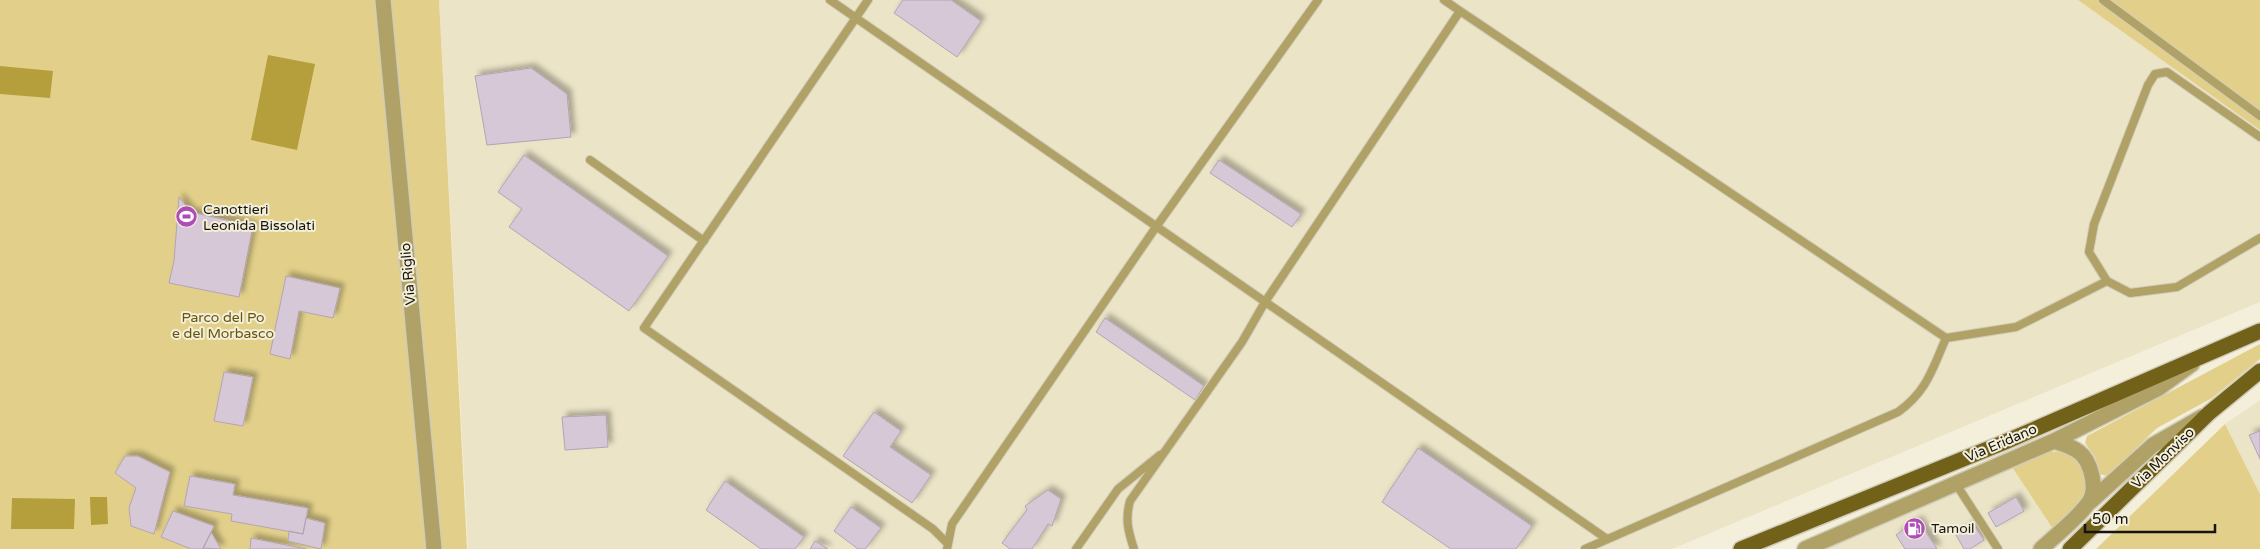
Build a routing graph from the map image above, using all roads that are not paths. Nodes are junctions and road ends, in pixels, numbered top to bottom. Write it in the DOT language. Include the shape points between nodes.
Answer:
graph roads {
  1 [pos="383,0"];
  2 [pos="830,0"];
  3 [pos="868,0"];
  4 [pos="1318,0"];
  5 [pos="1444,0"];
  6 [pos="2104,0"];
  7 [pos="1460,11"];
  8 [pos="856,18"];
  9 [pos="2260,116"];
  10 [pos="2260,137"];
  11 [pos="590,160"];
  12 [pos="1156,227"];
  13 [pos="2260,238"];
  14 [pos="704,241"];
  15 [pos="2107,281"];
  16 [pos="1265,302"];
  17 [pos="2260,331"];
  18 [pos="1946,338"];
  19 [pos="2199,358"];
  20 [pos="2260,371"];
  21 [pos="2209,413"];
  22 [pos="2054,441"];
  23 [pos="1169,447"];
  24 [pos="1956,484"];
  25 [pos="2090,502"];
  26 [pos="1607,538"];
  27 [pos="947,546"];
  28 [pos="434,549"];
  29 [pos="1076,549"];
  30 [pos="1134,549"];
  31 [pos="1584,549"];
  32 [pos="1740,549"];
  33 [pos="1805,549"];
  34 [pos="1998,549"];
  35 [pos="2041,549"];
  36 [pos="2070,549"];
  1 -- 28 [label="street, Via Riglio"];
  2 -- 8 [label="lane"];
  3 -- 8 [label="lane"];
  4 -- 12 [label="lane"];
  5 -- 7 [label="lane"];
  6 -- 9 [label="lane"];
  7 -- 16 [label="lane"];
  7 -- 18 [label="lane"];
  8 -- 12 [label="lane"];
  8 -- 14 [label="lane"];
  10 -- 15 [label="lane" via="2167,72 2155,74 2094,224 2089,252"];
  11 -- 14 [label="lane"];
  12 -- 16 [label="lane"];
  12 -- 27 [label="lane" via="952,524"];
  13 -- 15 [label="lane" via="2176,287 2130,293"];
  14 -- 27 [label="lane" via="644,328 933,529"];
  15 -- 18 [label="lane" via="2016,327"];
  16 -- 23 [label="lane" via="1242,342"];
  16 -- 26 [label="lane"];
  17 -- 19 [label="main road, Via Eridano"];
  18 -- 26 [label="lane" via="1924,388 1898,412"];
  19 -- 22 [label="street" via="2159,388"];
  19 -- 32 [label="main road, Via Eridano" via="2005,442"];
  20 -- 21 [label="main road, Via Monviso"];
  21 -- 25 [label="street" via="2153,445"];
  21 -- 36 [label="main road, Via Monviso"];
  22 -- 24 [label="street"];
  22 -- 25 [label="street" via="2080,453 2086,461 2093,490"];
  23 -- 29 [label="lane" via="1118,489"];
  23 -- 30 [label="lane" via="1130,501 1127,527"];
  24 -- 33 [label="street"];
  24 -- 34 [label="lane"];
  25 -- 35 [label="street"];
  26 -- 31 [label="lane"];
}
